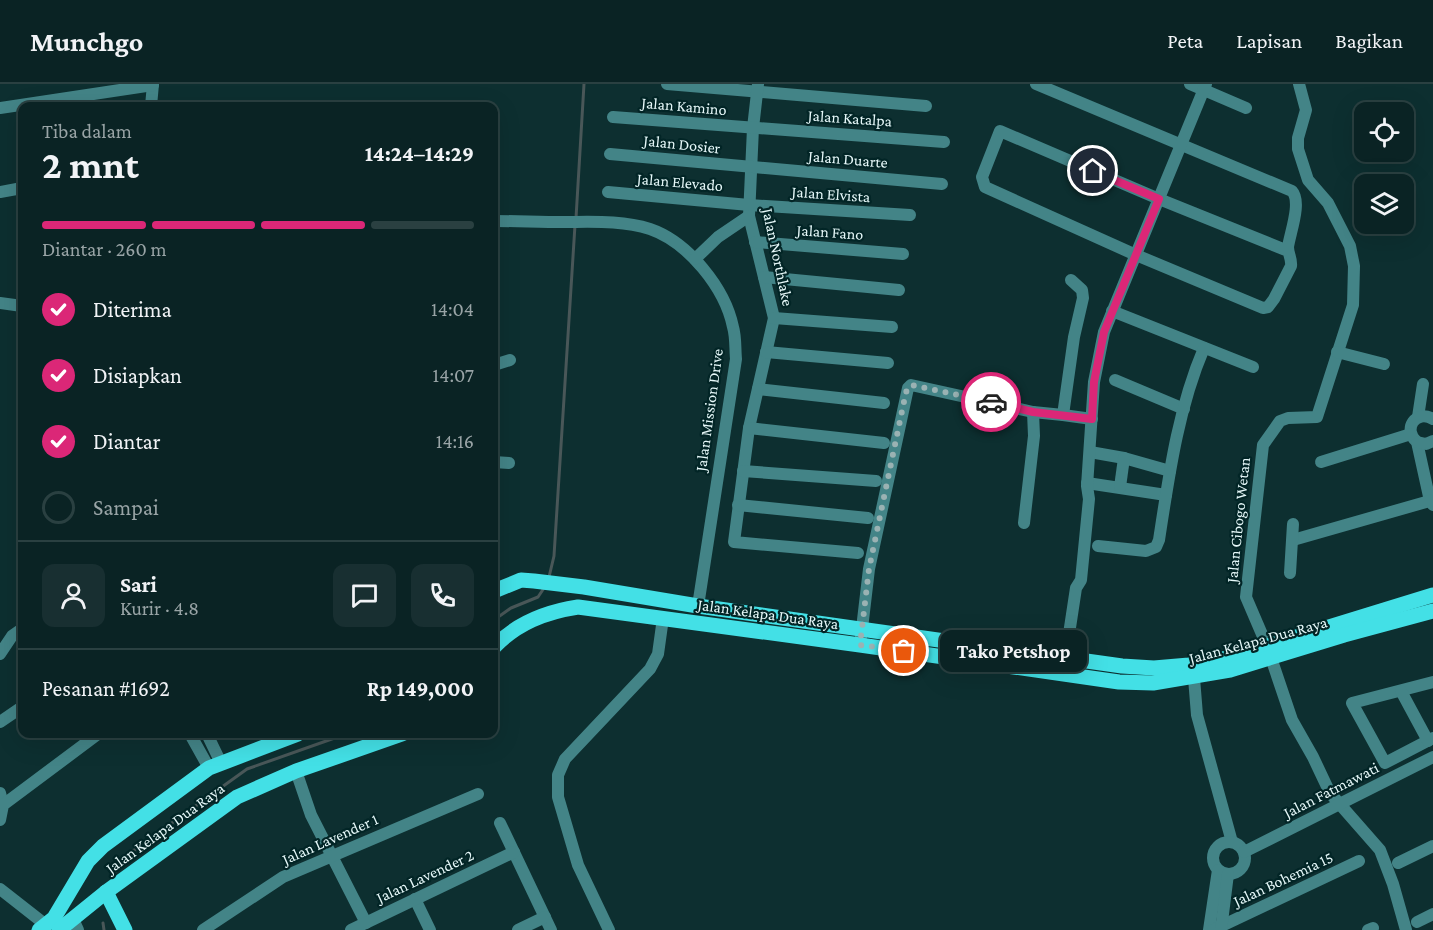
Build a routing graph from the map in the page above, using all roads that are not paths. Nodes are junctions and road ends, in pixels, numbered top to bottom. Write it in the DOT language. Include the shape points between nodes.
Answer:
graph roads {
  1 [pos="667,84"];
  2 [pos="1190,84"];
  3 [pos="1299,84"];
  4 [pos="153,85"];
  5 [pos="1044,86"];
  6 [pos="1205,87"];
  7 [pos="757,88"];
  8 [pos="40,102"];
  9 [pos="151,102"];
  10 [pos="18,105"];
  11 [pos="926,106"];
  12 [pos="0,108"];
  13 [pos="1246,108"];
  14 [pos="613,117"];
  15 [pos="753,128"];
  16 [pos="944,142"];
  17 [pos="1181,145"];
  18 [pos="610,154"];
  19 [pos="751,168"];
  20 [pos="942,184"];
  21 [pos="18,189"];
  22 [pos="0,192"];
  23 [pos="608,192"];
  24 [pos="1159,199"];
  25 [pos="749,210"];
  26 [pos="910,215"];
  27 [pos="498,221"];
  28 [pos="755,243"];
  29 [pos="1288,251"];
  30 [pos="903,254"];
  31 [pos="1136,255"];
  32 [pos="695,259"];
  33 [pos="764,277"];
  34 [pos="1071,280"];
  35 [pos="899,290"];
  36 [pos="0,303"];
  37 [pos="18,305"];
  38 [pos="1112,311"];
  39 [pos="774,318"];
  40 [pos="892,327"];
  41 [pos="1204,348"];
  42 [pos="766,352"];
  43 [pos="1337,352"];
  44 [pos="510,360"];
  45 [pos="888,363"];
  46 [pos="498,364"];
  47 [pos="1384,364"];
  48 [pos="1253,368"];
  49 [pos="1115,380"];
  50 [pos="1423,384"];
  51 [pos="758,389"];
  52 [pos="884,403"];
  53 [pos="1184,409"];
  54 [pos="1033,412"];
  55 [pos="1063,415"];
  56 [pos="1419,417"];
  57 [pos="1092,419"];
  58 [pos="1433,419"];
  59 [pos="749,428"];
  60 [pos="1414,438"];
  61 [pos="1433,441"];
  62 [pos="884,443"];
  63 [pos="1090,452"];
  64 [pos="1124,458"];
  65 [pos="498,462"];
  66 [pos="1321,462"];
  67 [pos="509,463"];
  68 [pos="743,471"];
  69 [pos="1170,471"];
  70 [pos="876,481"];
  71 [pos="1087,485"];
  72 [pos="1120,487"];
  73 [pos="1166,495"];
  74 [pos="1432,502"];
  75 [pos="738,505"];
  76 [pos="868,518"];
  77 [pos="1024,522"];
  78 [pos="1293,524"];
  79 [pos="1293,540"];
  80 [pos="1098,546"];
  81 [pos="858,553"];
  82 [pos="1290,573"];
  83 [pos="579,586"];
  84 [pos="498,589"];
  85 [pos="1433,595"];
  86 [pos="698,606"];
  87 [pos="578,607"];
  88 [pos="1433,611"];
  89 [pos="663,618"];
  90 [pos="862,628"];
  91 [pos="18,632"];
  92 [pos="498,643"];
  93 [pos="860,645"];
  94 [pos="1269,651"];
  95 [pos="0,654"];
  96 [pos="1066,657"];
  97 [pos="1063,674"];
  98 [pos="1194,678"];
  99 [pos="1433,682"];
  100 [pos="1401,691"];
  101 [pos="18,710"];
  102 [pos="0,722"];
  103 [pos="92,738"];
  104 [pos="193,738"];
  105 [pos="208,738"];
  106 [pos="288,738"];
  107 [pos="391,738"];
  108 [pos="1431,739"];
  109 [pos="1433,757"];
  110 [pos="215,766"];
  111 [pos="296,771"];
  112 [pos="478,794"];
  113 [pos="2,799"];
  114 [pos="1339,804"];
  115 [pos="0,820"];
  116 [pos="500,823"];
  117 [pos="1232,842"];
  118 [pos="1433,846"];
  119 [pos="514,852"];
  120 [pos="1244,852"];
  121 [pos="331,855"];
  122 [pos="1359,861"];
  123 [pos="1398,864"];
  124 [pos="1223,872"];
  125 [pos="0,889"];
  126 [pos="106,892"];
  127 [pos="415,899"];
  128 [pos="1433,914"];
  129 [pos="545,917"];
  130 [pos="1417,921"];
  131 [pos="366,922"];
  132 [pos="60,927"];
  133 [pos="1216,929"];
  134 [pos="125,930"];
  135 [pos="203,930"];
  136 [pos="351,930"];
  137 [pos="430,930"];
  138 [pos="518,930"];
  139 [pos="551,930"];
  140 [pos="609,930"];
  141 [pos="1406,930"];
  1 -- 7 [label="street"];
  2 -- 6 [label="street"];
  3 -- 43 [label="street, Jalan Cibogo Wetan" via="1306,110 1297,142 1300,157 1306,176 1328,203 1353,255 1353,305"];
  4 -- 8 [label="street"];
  4 -- 9 [label="street"];
  5 -- 17 [label="street"];
  6 -- 13 [label="street"];
  6 -- 17 [label="street"];
  7 -- 11 [label="street"];
  7 -- 15 [label="street, Jalan Northlake"];
  10 -- 12 [label="street"];
  14 -- 15 [label="street, Jalan Kamino"];
  15 -- 16 [label="street, Jalan Katalpa"];
  15 -- 19 [label="street, Jalan Northlake"];
  17 -- 24 [label="street"];
  17 -- 29 [label="street" via="1292,191 1297,202"];
  18 -- 19 [label="street, Jalan Dosier"];
  19 -- 20 [label="street, Jalan Duarte"];
  19 -- 25 [label="street, Jalan Northlake"];
  21 -- 22 [label="street"];
  23 -- 25 [label="street, Jalan Elevado"];
  24 -- 29 [label="street"];
  24 -- 31 [label="street"];
  24 -- 31 [label="street" via="1000,131 982,177 985,187"];
  25 -- 26 [label="street, Jalan Elvista"];
  25 -- 28 [label="street, Jalan Northlake"];
  25 -- 32 [label="street"];
  27 -- 32 [label="street, Jalan Mission Drive" via="633,225 651,229"];
  28 -- 30 [label="street, Jalan Fano"];
  28 -- 33 [label="street, Jalan Northlake"];
  29 -- 31 [label="street" via="1291,266 1266,307"];
  31 -- 38 [label="street"];
  32 -- 86 [label="street, Jalan Mission Drive" via="724,301 734,327 736,359"];
  33 -- 35 [label="street"];
  33 -- 39 [label="street, Jalan Northlake"];
  34 -- 55 [label="street" via="1082,290 1083,298"];
  36 -- 37 [label="street"];
  38 -- 41 [label="street"];
  38 -- 57 [label="street" via="1096,367"];
  39 -- 40 [label="street"];
  39 -- 42 [label="street, Jalan Northlake"];
  41 -- 48 [label="street"];
  41 -- 53 [label="street" via="1191,378"];
  42 -- 45 [label="street"];
  42 -- 51 [label="street, Jalan Northlake"];
  43 -- 47 [label="street"];
  43 -- 94 [label="street, Jalan Cibogo Wetan" via="1317,417 1280,421 1263,445 1246,597"];
  44 -- 46 [label="street"];
  49 -- 53 [label="street"];
  50 -- 56 [label="street"];
  51 -- 52 [label="street"];
  51 -- 59 [label="street, Jalan Northlake"];
  53 -- 69 [label="street"];
  54 -- 55 [label="street"];
  54 -- 77 [label="street"];
  54 -- 90 [label="street" via="911,385 908,388 869,569"];
  55 -- 57 [label="street"];
  56 -- 58 [label="street"];
  56 -- 60 [label="street" via="1411,424"];
  57 -- 63 [label="street"];
  59 -- 62 [label="street"];
  59 -- 68 [label="street, Jalan Northlake"];
  60 -- 61 [label="street" via="1426,444"];
  60 -- 66 [label="street"];
  60 -- 74 [label="street"];
  63 -- 64 [label="street"];
  63 -- 71 [label="street"];
  64 -- 69 [label="street"];
  64 -- 72 [label="street"];
  65 -- 67 [label="street"];
  68 -- 70 [label="street"];
  68 -- 75 [label="street, Jalan Northlake"];
  69 -- 73 [label="street"];
  71 -- 72 [label="street"];
  71 -- 96 [label="street" via="1081,580 1076,588"];
  72 -- 73 [label="street"];
  73 -- 80 [label="street" via="1156,547 1146,551"];
  74 -- 79 [label="street"];
  75 -- 76 [label="street"];
  75 -- 81 [label="street, Jalan Northlake" via="734,542"];
  78 -- 79 [label="street"];
  79 -- 82 [label="street"];
  83 -- 84 [label="main road, Jalan Kelapa Dua Raya" via="521,580"];
  83 -- 86 [label="main road, Jalan Kelapa Dua Raya"];
  83 -- 87 [label="main road"];
  85 -- 94 [label="main road, Jalan Kelapa Dua Raya"];
  86 -- 90 [label="main road, Jalan Kelapa Dua Raya"];
  87 -- 89 [label="main road, Jalan Kelapa Dua Raya"];
  87 -- 92 [label="main road, Jalan Kelapa Dua Raya" via="555,610 530,620"];
  88 -- 94 [label="main road, Jalan Kelapa Dua Raya"];
  89 -- 93 [label="main road, Jalan Kelapa Dua Raya"];
  89 -- 140 [label="street" via="658,654 650,669 565,759 558,776 558,797 578,865"];
  90 -- 93 [label="street"];
  90 -- 96 [label="main road, Jalan Kelapa Dua Raya"];
  91 -- 95 [label="street"];
  93 -- 97 [label="main road, Jalan Kelapa Dua Raya"];
  94 -- 96 [label="main road, Jalan Kelapa Dua Raya" via="1154,668"];
  94 -- 98 [label="main road, Jalan Kelapa Dua Raya" via="1230,670"];
  94 -- 114 [label="street" via="1292,720"];
  96 -- 97 [label="street"];
  97 -- 98 [label="main road, Jalan Kelapa Dua Raya" via="1119,682"];
  98 -- 117 [label="street" via="1197,715"];
  99 -- 100 [label="street"];
  100 -- 108 [label="street"];
  100 -- 108 [label="street" via="1353,703 1385,763"];
  101 -- 102 [label="street"];
  103 -- 113 [label="street"];
  104 -- 110 [label="street"];
  105 -- 110 [label="street"];
  106 -- 110 [label="main road, Jalan Kelapa Dua Raya"];
  107 -- 111 [label="main road, Jalan Kelapa Dua Raya"];
  109 -- 114 [label="street, Jalan Fatmawati"];
  110 -- 132 [label="main road, Jalan Kelapa Dua Raya" via="94,854 54,918"];
  111 -- 121 [label="street" via="311,815"];
  111 -- 126 [label="main road, Jalan Kelapa Dua Raya" via="237,797"];
  112 -- 121 [label="street, Jalan Lavender 1"];
  113 -- 115 [label="street"];
  114 -- 120 [label="street, Jalan Fatmawati"];
  114 -- 141 [label="street" via="1380,850"];
  116 -- 119 [label="street"];
  117 -- 120 [label="street"];
  117 -- 124 [label="street" via="1222,843 1214,850 1213,861"];
  118 -- 123 [label="street"];
  119 -- 127 [label="street, Jalan Lavender 2"];
  119 -- 129 [label="street"];
  120 -- 124 [label="street" via="1242,867 1233,873"];
  121 -- 131 [label="street"];
  121 -- 135 [label="street, Jalan Lavender 1" via="283,878"];
  122 -- 133 [label="street, Jalan Bohemia 15"];
  124 -- 133 [label="street"];
  125 -- 132 [label="street"];
  126 -- 132 [label="main road, Jalan Kelapa Dua Raya"];
  126 -- 134 [label="main road"];
  127 -- 131 [label="street, Jalan Lavender 2"];
  127 -- 137 [label="street"];
  128 -- 130 [label="street"];
  129 -- 138 [label="street"];
  129 -- 139 [label="street"];
  131 -- 136 [label="street, Jalan Lavender 2"];
}
